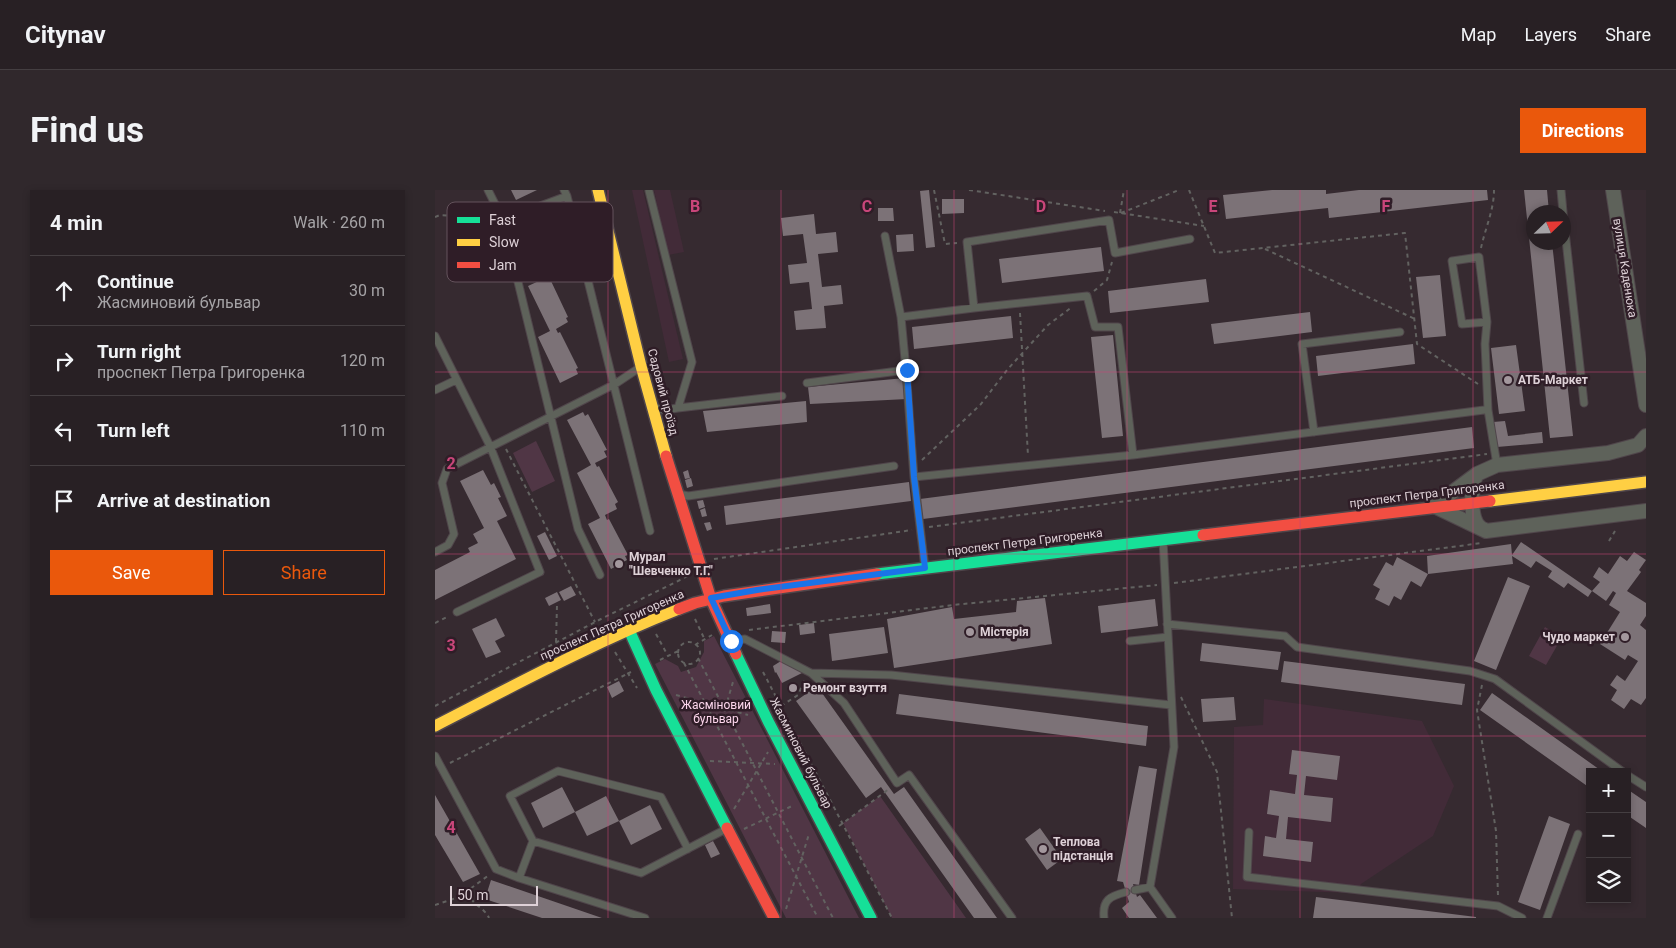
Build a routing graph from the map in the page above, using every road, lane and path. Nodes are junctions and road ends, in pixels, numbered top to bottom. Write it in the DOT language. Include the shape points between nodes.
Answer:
graph roads {
  1 [pos="488,190"];
  2 [pos="934,190"];
  3 [pos="969,190"];
  4 [pos="1125,190"];
  5 [pos="1179,190"];
  6 [pos="1189,190"];
  7 [pos="1493,190"];
  8 [pos="1561,190"];
  9 [pos="1613,190"];
  10 [pos="649,191"];
  11 [pos="566,193"];
  12 [pos="494,202"];
  13 [pos="545,202"];
  14 [pos="1562,205"];
  15 [pos="1120,213"];
  16 [pos="1109,220"];
  17 [pos="1204,226"];
  18 [pos="885,236"];
  19 [pos="1190,239"];
  20 [pos="967,242"];
  21 [pos="1264,248"];
  22 [pos="1567,250"];
  23 [pos="613,251"];
  24 [pos="1115,253"];
  25 [pos="1479,257"];
  26 [pos="518,282"];
  27 [pos="589,282"];
  28 [pos="1087,296"];
  29 [pos="1019,302"];
  30 [pos="974,308"];
  31 [pos="901,317"];
  32 [pos="1415,319"];
  33 [pos="1487,322"];
  34 [pos="1399,332"];
  35 [pos="435,336"];
  36 [pos="1023,352"];
  37 [pos="641,366"];
  38 [pos="907,370"];
  39 [pos="456,380"];
  40 [pos="807,383"];
  41 [pos="615,384"];
  42 [pos="435,390"];
  43 [pos="1487,390"];
  44 [pos="782,396"];
  45 [pos="1584,403"];
  46 [pos="1646,405"];
  47 [pos="653,407"];
  48 [pos="678,408"];
  49 [pos="1488,410"];
  50 [pos="550,416"];
  51 [pos="1314,432"];
  52 [pos="1646,436"];
  53 [pos="501,440"];
  54 [pos="490,446"];
  55 [pos="1133,455"];
  56 [pos="1496,459"];
  57 [pos="894,466"];
  58 [pos="1028,466"];
  59 [pos="913,468"];
  60 [pos="1477,474"];
  61 [pos="914,477"];
  62 [pos="1646,482"];
  63 [pos="677,494"];
  64 [pos="1473,502"];
  65 [pos="1434,506"];
  66 [pos="1646,511"];
  67 [pos="921,528"];
  68 [pos="1615,530"];
  69 [pos="650,531"];
  70 [pos="1487,537"];
  71 [pos="1163,539"];
  72 [pos="1609,541"];
  73 [pos="435,552"];
  74 [pos="705,560"];
  75 [pos="925,568"];
  76 [pos="600,574"];
  77 [pos="688,576"];
  78 [pos="1166,584"];
  79 [pos="711,598"];
  80 [pos="557,606"];
  81 [pos="457,612"];
  82 [pos="694,616"];
  83 [pos="595,622"];
  84 [pos="435,623"];
  85 [pos="1167,624"];
  86 [pos="629,630"];
  87 [pos="718,631"];
  88 [pos="651,638"];
  89 [pos="704,638"];
  90 [pos="1168,638"];
  91 [pos="745,639"];
  92 [pos="731,641"];
  93 [pos="1130,641"];
  94 [pos="556,642"];
  95 [pos="695,644"];
  96 [pos="614,650"];
  97 [pos="678,651"];
  98 [pos="668,656"];
  99 [pos="698,658"];
  100 [pos="655,662"];
  101 [pos="684,663"];
  102 [pos="635,672"];
  103 [pos="763,672"];
  104 [pos="809,672"];
  105 [pos="627,673"];
  106 [pos="1484,676"];
  107 [pos="656,690"];
  108 [pos="1181,697"];
  109 [pos="707,704"];
  110 [pos="1171,705"];
  111 [pos="435,706"];
  112 [pos="781,706"];
  113 [pos="725,709"];
  114 [pos="769,721"];
  115 [pos="435,726"];
  116 [pos="777,738"];
  117 [pos="435,756"];
  118 [pos="692,760"];
  119 [pos="737,762"];
  120 [pos="753,763"];
  121 [pos="761,764"];
  122 [pos="791,765"];
  123 [pos="441,768"];
  124 [pos="1618,768"];
  125 [pos="757,770"];
  126 [pos="1631,777"];
  127 [pos="897,783"];
  128 [pos="749,784"];
  129 [pos="1646,787"];
  130 [pos="809,798"];
  131 [pos="816,812"];
  132 [pos="779,813"];
  133 [pos="767,819"];
  134 [pos="843,823"];
  135 [pos="728,830"];
  136 [pos="1249,832"];
  137 [pos="1578,834"];
  138 [pos="827,835"];
  139 [pos="533,841"];
  140 [pos="688,848"];
  141 [pos="802,857"];
  142 [pos="496,869"];
  143 [pos="796,874"];
  144 [pos="519,878"];
  145 [pos="1150,888"];
  146 [pos="1135,890"];
  147 [pos="467,892"];
  148 [pos="1126,892"];
  149 [pos="435,905"];
  150 [pos="1498,906"];
  151 [pos="786,909"];
  152 [pos="489,918"];
  153 [pos="645,918"];
  154 [pos="774,918"];
  155 [pos="818,918"];
  156 [pos="833,918"];
  157 [pos="871,918"];
  158 [pos="892,918"];
  159 [pos="1012,918"];
  160 [pos="1104,918"];
  161 [pos="1172,918"];
  162 [pos="1232,918"];
  163 [pos="1523,918"];
  164 [pos="1547,918"];
  1 -- 12 [label="lane"];
  2 -- 20 [label="path" via="945,244"];
  3 -- 15 [label="path"];
  4 -- 15 [label="path"];
  5 -- 15 [label="path"];
  6 -- 17 [label="path"];
  7 -- 25 [label="path"];
  8 -- 14 [label="lane"];
  9 -- 46 [label="street, вулиця Каденюка"];
  10 -- 48 [label="lane" via="692,362"];
  11 -- 13 [label="lane"];
  15 -- 16 [label="path"];
  15 -- 17 [label="path"];
  16 -- 20 [label="lane"];
  16 -- 24 [label="lane"];
  17 -- 21 [label="path" via="1215,253"];
  18 -- 31 [label="lane"];
  19 -- 24 [label="lane"];
  20 -- 30 [label="lane"];
  21 -- 32 [label="path"];
  21 -- 32 [label="path" via="1405,233"];
  22 -- 45 [label="lane"];
  23 -- 37 [label="main road, Садовий проїзд"];
  24 -- 28 [label="path" via="1107,280"];
  25 -- 33 [label="lane"];
  25 -- 33 [label="lane" via="1453,261 1461,324"];
  26 -- 50 [label="lane"];
  27 -- 41 [label="lane"];
  28 -- 29 [label="lane"];
  28 -- 36 [label="path" via="1048,325"];
  28 -- 55 [label="lane" via="1095,327 1118,327"];
  29 -- 30 [label="lane"];
  29 -- 36 [label="path"];
  30 -- 31 [label="lane"];
  31 -- 38 [label="lane"];
  32 -- 43 [label="path" via="1417,344"];
  33 -- 43 [label="lane"];
  34 -- 51 [label="lane" via="1302,344"];
  35 -- 39 [label="lane"];
  36 -- 58 [label="path"];
  36 -- 59 [label="path" via="981,404"];
  37 -- 41 [label="lane"];
  37 -- 47 [label="main road, Садовий проїзд"];
  38 -- 40 [label="lane"];
  38 -- 59 [label="lane"];
  39 -- 42 [label="lane"];
  39 -- 54 [label="lane"];
  41 -- 50 [label="lane"];
  41 -- 69 [label="lane"];
  43 -- 49 [label="lane"];
  44 -- 48 [label="lane"];
  47 -- 48 [label="lane" via="664,410"];
  47 -- 63 [label="main road, Садовий проїзд"];
  49 -- 51 [label="lane"];
  49 -- 56 [label="lane"];
  50 -- 53 [label="lane"];
  50 -- 76 [label="lane" via="578,529"];
  51 -- 55 [label="lane"];
  52 -- 56 [label="street" via="1638,445 1608,453"];
  53 -- 54 [label="lane"];
  53 -- 83 [label="path"];
  54 -- 73 [label="lane" via="447,469 442,483 454,534 448,545"];
  54 -- 81 [label="lane" via="540,572"];
  55 -- 58 [label="lane"];
  56 -- 60 [label="street"];
  56 -- 67 [label="path"];
  57 -- 63 [label="lane" via="688,496"];
  58 -- 61 [label="lane"];
  59 -- 61 [label="lane"];
  60 -- 64 [label="street" via="1472,486"];
  60 -- 65 [label="street"];
  61 -- 67 [label="lane"];
  62 -- 64 [label="main road, проспект Петра Григоренка"];
  63 -- 79 [label="main road, Садовий проїзд"];
  64 -- 65 [label="main road, проспект Петра Григоренка"];
  64 -- 70 [label="street" via="1473,518"];
  65 -- 70 [label="street"];
  65 -- 71 [label="main road, проспект Петра Григоренка"];
  66 -- 70 [label="street"];
  67 -- 74 [label="path"];
  67 -- 75 [label="lane"];
  68 -- 72 [label="path"];
  70 -- 78 [label="path"];
  71 -- 75 [label="main road, проспект Петра Григоренка"];
  71 -- 78 [label="lane"];
  75 -- 79 [label="main road, проспект Петра Григоренка" via="879,577"];
  77 -- 83 [label="path"];
  78 -- 85 [label="lane"];
  78 -- 91 [label="path" via="742,630"];
  79 -- 86 [label="main road, проспект Петра Григоренка"];
  79 -- 92 [label="main road, Жасминовий бульвар"];
  80 -- 94 [label="path"];
  81 -- 84 [label="path"];
  82 -- 89 [label="path"];
  83 -- 94 [label="path"];
  85 -- 90 [label="lane"];
  85 -- 106 [label="lane" via="1285,636 1297,647 1471,671"];
  86 -- 107 [label="main road"];
  86 -- 115 [label="main road, проспект Петра Григоренка"];
  87 -- 89 [label="path"];
  88 -- 98 [label="path" via="656,633"];
  89 -- 95 [label="path"];
  90 -- 93 [label="lane"];
  90 -- 110 [label="lane"];
  91 -- 92 [label="lane"];
  91 -- 104 [label="lane"];
  92 -- 114 [label="main road, Жасминовий бульвар"];
  94 -- 111 [label="path"];
  95 -- 97 [label="path" via="685,643"];
  95 -- 99 [label="path"];
  96 -- 105 [label="path"];
  97 -- 98 [label="path"];
  97 -- 101 [label="path"];
  98 -- 100 [label="path"];
  99 -- 101 [label="path"];
  99 -- 113 [label="path"];
  101 -- 109 [label="path"];
  102 -- 105 [label="path"];
  103 -- 112 [label="path"];
  104 -- 110 [label="lane" via="891,675"];
  104 -- 112 [label="path" via="799,695"];
  104 -- 127 [label="lane" via="844,703"];
  105 -- 123 [label="path"];
  106 -- 124 [label="lane" via="1501,683"];
  106 -- 150 [label="path" via="1477,710 1496,831"];
  107 -- 109 [label="path"];
  107 -- 118 [label="main road"];
  108 -- 162 [label="path" via="1217,772"];
  109 -- 113 [label="path"];
  109 -- 119 [label="path"];
  110 -- 145 [label="lane" via="1174,747"];
  112 -- 134 [label="path"];
  113 -- 114 [label="path"];
  113 -- 120 [label="path"];
  114 -- 116 [label="main road, Жасминовий бульвар"];
  116 -- 121 [label="path"];
  116 -- 122 [label="main road, Жасминовий бульвар"];
  117 -- 123 [label="lane"];
  118 -- 119 [label="path"];
  118 -- 135 [label="main road"];
  119 -- 120 [label="path"];
  119 -- 128 [label="path"];
  120 -- 121 [label="path"];
  120 -- 125 [label="path"];
  121 -- 122 [label="path"];
  121 -- 125 [label="path"];
  122 -- 130 [label="main road, Жасминовий бульвар"];
  123 -- 142 [label="lane"];
  125 -- 128 [label="path"];
  125 -- 132 [label="path"];
  126 -- 129 [label="lane"];
  127 -- 134 [label="path"];
  127 -- 159 [label="lane" via="909,775"];
  128 -- 133 [label="path"];
  128 -- 135 [label="path"];
  130 -- 131 [label="main road, Жасминовий бульвар"];
  130 -- 132 [label="path"];
  131 -- 138 [label="main road, Жасминовий бульвар"];
  131 -- 141 [label="path"];
  132 -- 133 [label="path"];
  132 -- 141 [label="path"];
  133 -- 135 [label="path"];
  133 -- 143 [label="path"];
  134 -- 138 [label="path"];
  134 -- 158 [label="path"];
  135 -- 140 [label="lane"];
  135 -- 154 [label="main road"];
  136 -- 150 [label="lane" via="1247,877"];
  137 -- 164 [label="lane"];
  138 -- 157 [label="main road, Жасминовий бульвар"];
  139 -- 140 [label="lane" via="641,872"];
  139 -- 140 [label="lane" via="509,796 558,771 661,797"];
  139 -- 144 [label="lane"];
  141 -- 143 [label="path"];
  141 -- 156 [label="path"];
  142 -- 144 [label="lane"];
  142 -- 147 [label="path"];
  143 -- 151 [label="path"];
  143 -- 155 [label="path"];
  144 -- 153 [label="lane"];
  145 -- 146 [label="lane"];
  145 -- 161 [label="lane"];
  147 -- 149 [label="path"];
  147 -- 152 [label="path" via="471,901"];
  148 -- 160 [label="lane" via="1108,900 1103,910"];
  150 -- 163 [label="lane"];
}
